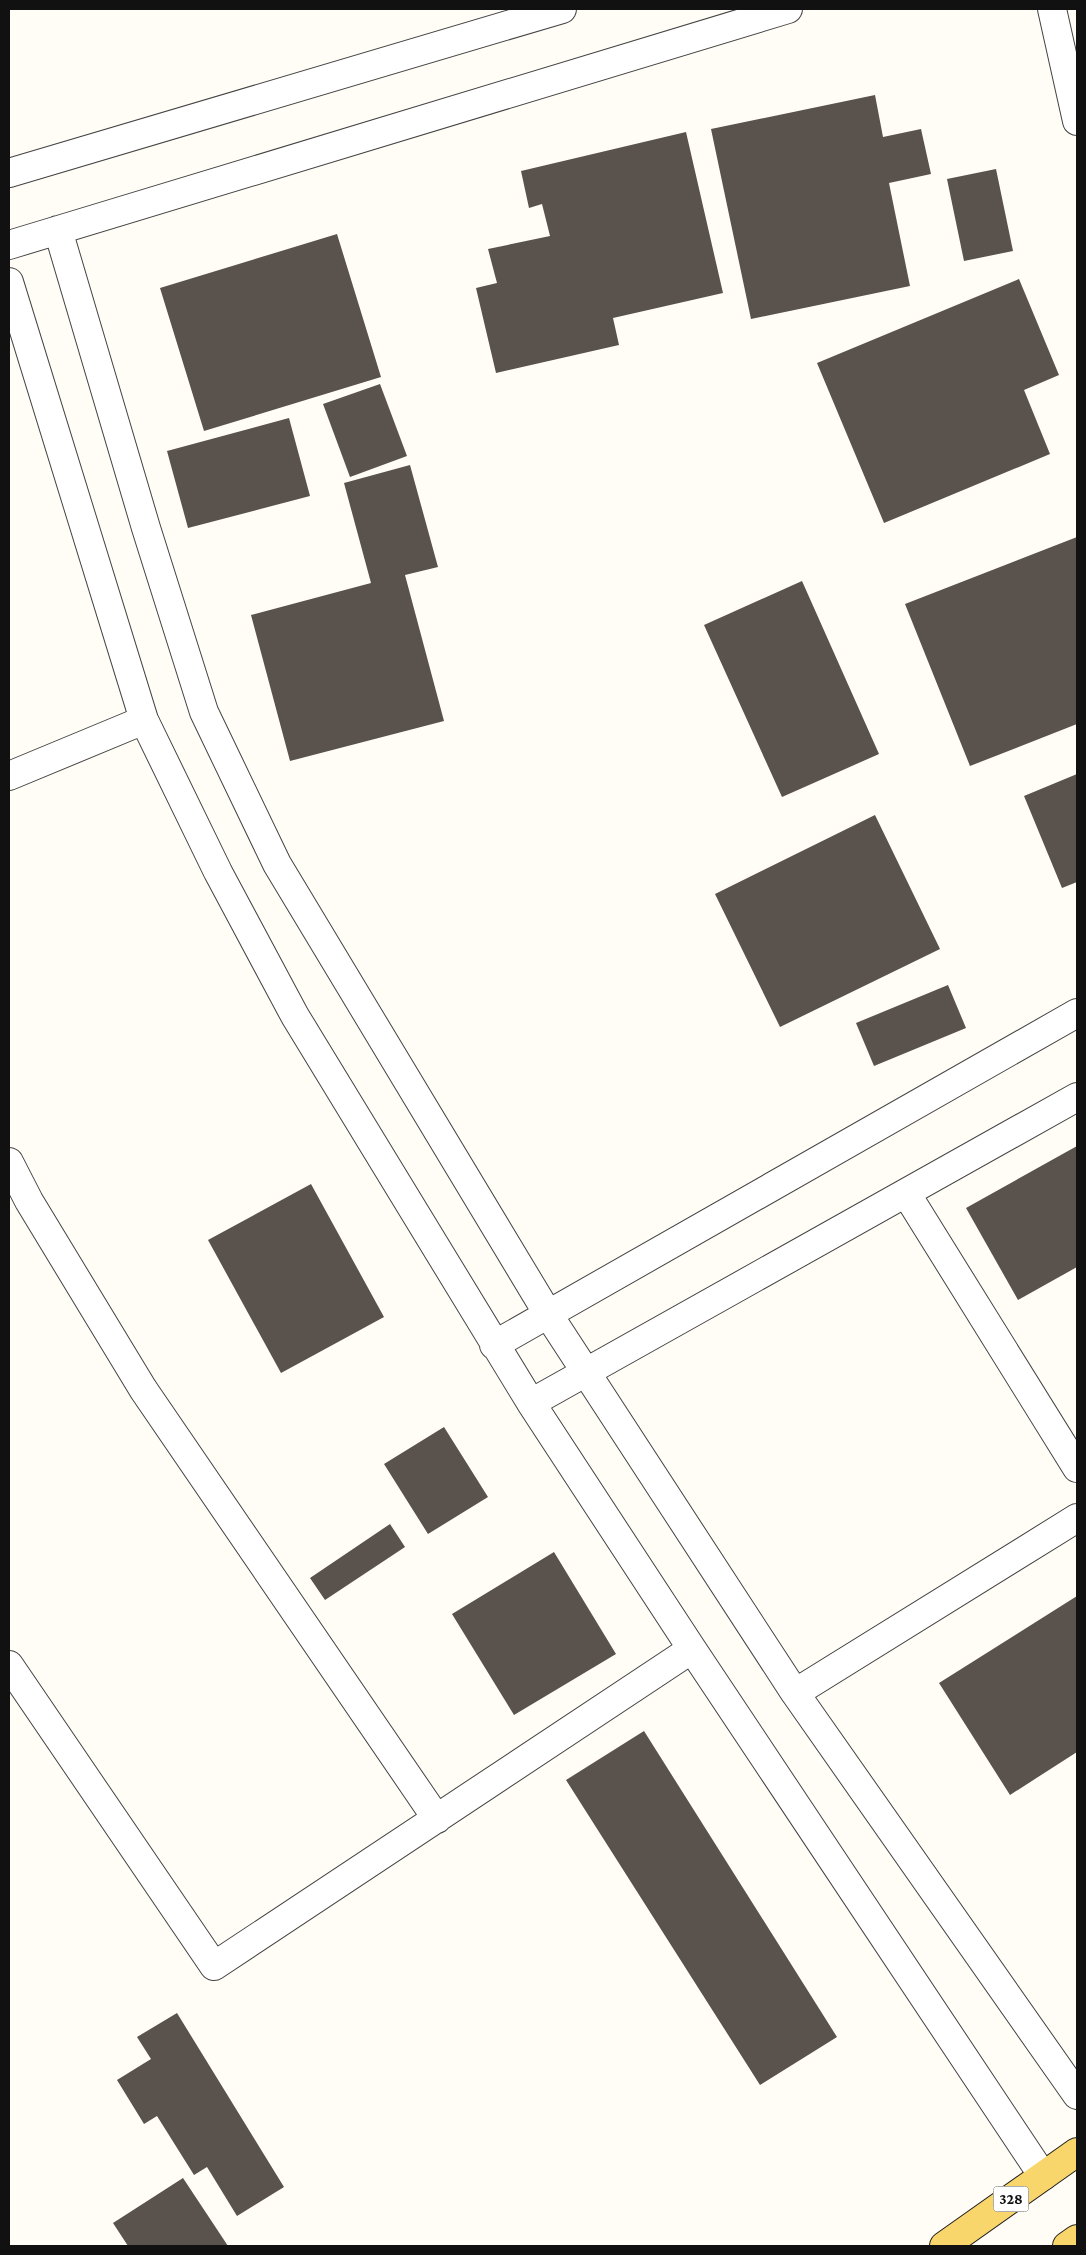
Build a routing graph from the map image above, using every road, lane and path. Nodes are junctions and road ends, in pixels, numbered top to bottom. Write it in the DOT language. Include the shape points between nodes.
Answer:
graph roads {
  1 [pos="562,9"];
  2 [pos="788,9"];
  3 [pos="1052,9"];
  4 [pos="1077,122"];
  5 [pos="9,173"];
  6 [pos="58,230"];
  7 [pos="9,245"];
  8 [pos="9,282"];
  9 [pos="144,720"];
  10 [pos="9,776"];
  11 [pos="1077,1013"];
  12 [pos="1077,1097"];
  13 [pos="9,1162"];
  14 [pos="906,1192"];
  15 [pos="548,1314"];
  16 [pos="494,1345"];
  17 [pos="585,1372"];
  18 [pos="531,1403"];
  19 [pos="1077,1468"];
  20 [pos="1077,1518"];
  21 [pos="692,1649"];
  22 [pos="9,1664"];
  23 [pos="795,1693"];
  24 [pos="436,1819"];
  25 [pos="1077,2095"];
  26 [pos="1077,2152"];
  27 [pos="1043,2176"];
  28 [pos="1077,2239"];
  29 [pos="944,2246"];
  30 [pos="1068,2246"];
  1 -- 5 [label="street"];
  2 -- 6 [label="street"];
  3 -- 4 [label="street"];
  6 -- 7 [label="street"];
  6 -- 15 [label="street" via="204,712 277,864"];
  8 -- 9 [label="street"];
  9 -- 10 [label="street"];
  9 -- 16 [label="street" via="218,872 295,1016"];
  11 -- 15 [label="street"];
  12 -- 14 [label="street"];
  13 -- 24 [label="street" via="29,1201 144,1389"];
  14 -- 17 [label="street"];
  14 -- 19 [label="street"];
  15 -- 16 [label="street"];
  15 -- 17 [label="street"];
  16 -- 18 [label="street"];
  17 -- 18 [label="street"];
  17 -- 23 [label="street"];
  18 -- 21 [label="street"];
  20 -- 23 [label="street"];
  21 -- 24 [label="street"];
  21 -- 27 [label="street"];
  22 -- 24 [label="street" via="214,1966"];
  23 -- 25 [label="street"];
  26 -- 27 [label="main road, 328"];
  27 -- 29 [label="main road, 328"];
  28 -- 30 [label="main road"];
}
